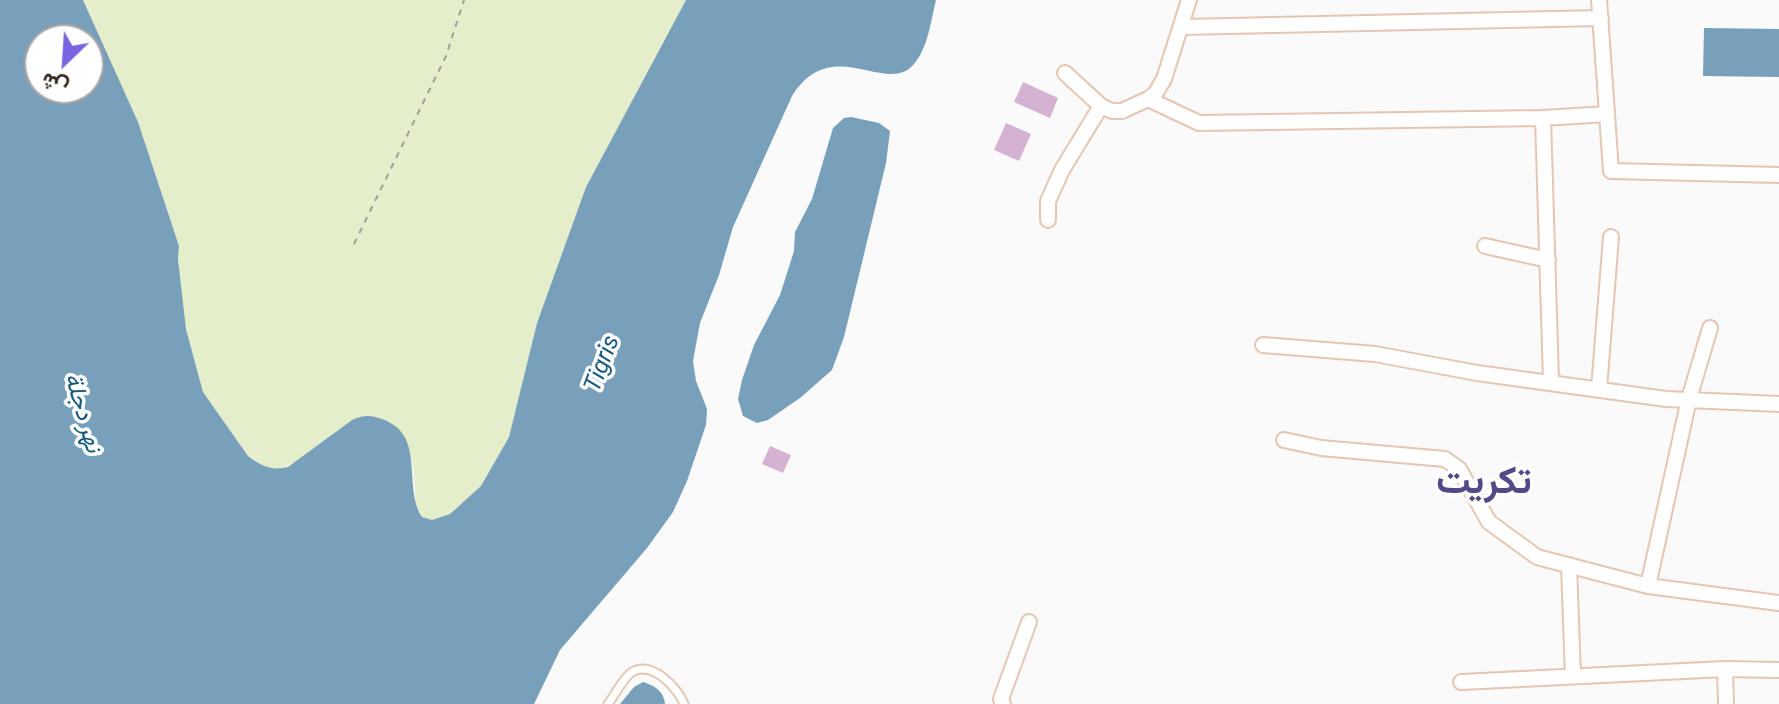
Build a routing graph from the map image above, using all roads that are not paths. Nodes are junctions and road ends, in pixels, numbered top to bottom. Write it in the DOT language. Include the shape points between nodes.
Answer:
graph roads {
  1 [pos="1189,0"];
  2 [pos="1599,0"];
  3 [pos="1601,18"];
  4 [pos="1181,27"];
  5 [pos="1065,73"];
  6 [pos="1148,99"];
  7 [pos="1101,106"];
  8 [pos="1607,114"];
  9 [pos="1543,118"];
  10 [pos="1779,175"];
  11 [pos="1048,220"];
  12 [pos="1611,237"];
  13 [pos="1485,246"];
  14 [pos="1548,260"];
  15 [pos="1710,328"];
  16 [pos="1263,345"];
  17 [pos="1551,381"];
  18 [pos="1599,389"];
  19 [pos="1689,399"];
  20 [pos="1779,404"];
  21 [pos="1284,440"];
  22 [pos="1569,565"];
  23 [pos="1648,586"];
  24 [pos="1779,603"];
  25 [pos="1029,622"];
  26 [pos="1725,669"];
  27 [pos="1779,670"];
  28 [pos="1573,676"];
  29 [pos="1461,682"];
  30 [pos="608,704"];
  31 [pos="684,704"];
  32 [pos="1003,704"];
  33 [pos="1726,704"];
  1 -- 4 [label="street"];
  2 -- 3 [label="street"];
  3 -- 4 [label="street"];
  3 -- 8 [label="street"];
  4 -- 6 [label="street" via="1164,79"];
  5 -- 7 [label="street"];
  6 -- 7 [label="street" via="1122,111"];
  6 -- 9 [label="street" via="1199,123"];
  7 -- 11 [label="street" via="1062,170 1048,201"];
  8 -- 9 [label="street"];
  8 -- 10 [label="street" via="1611,171"];
  9 -- 14 [label="street"];
  12 -- 18 [label="street"];
  13 -- 14 [label="street"];
  14 -- 17 [label="street"];
  15 -- 19 [label="street"];
  16 -- 17 [label="street" via="1375,354"];
  17 -- 18 [label="street"];
  18 -- 19 [label="street"];
  19 -- 20 [label="street"];
  19 -- 23 [label="street"];
  21 -- 22 [label="street" via="1445,459 1459,469 1489,522 1537,557"];
  22 -- 23 [label="street"];
  22 -- 28 [label="street"];
  23 -- 24 [label="street"];
  25 -- 32 [label="street"];
  26 -- 27 [label="street"];
  26 -- 28 [label="street"];
  26 -- 33 [label="street"];
  28 -- 29 [label="street"];
  30 -- 31 [label="lane" via="631,673 642,670 675,687"];
}
